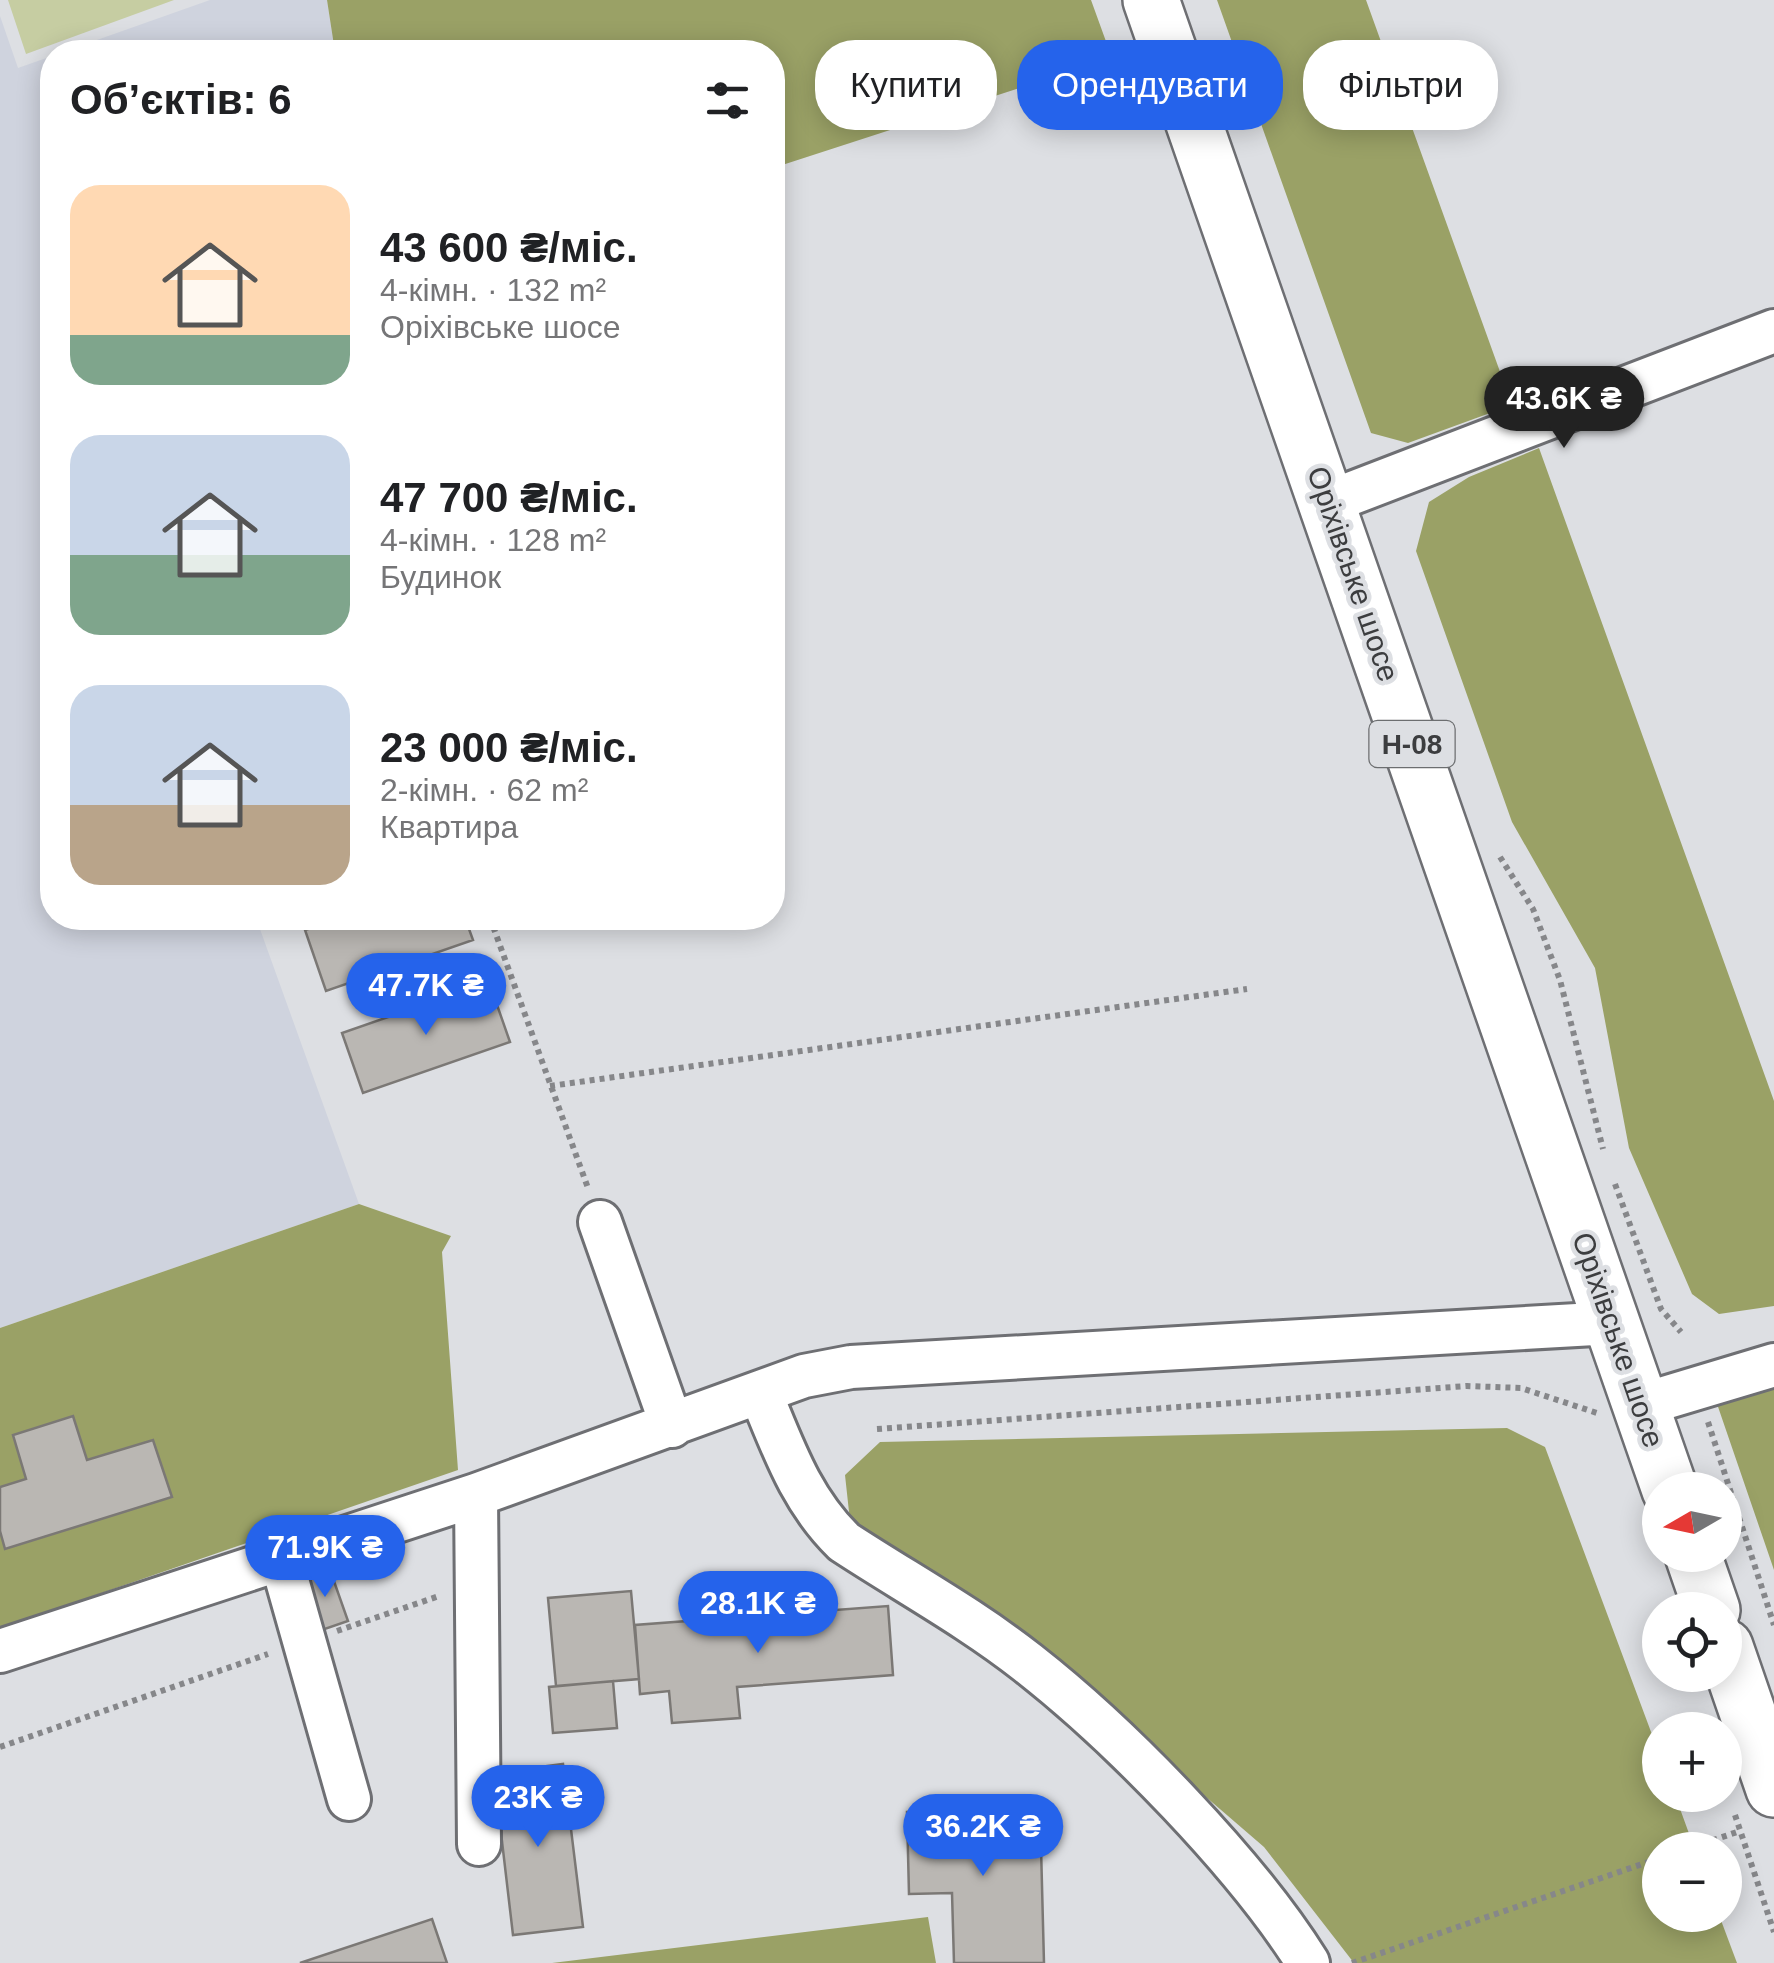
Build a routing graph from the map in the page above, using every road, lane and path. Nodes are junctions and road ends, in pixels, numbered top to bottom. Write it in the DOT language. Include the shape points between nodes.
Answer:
graph roads {
  1 [pos="1151,0"];
  2 [pos="1774,331"];
  3 [pos="1329,502"];
  4 [pos="1500,858"];
  5 [pos="494,930"];
  6 [pos="1247,990"];
  7 [pos="550,1086"];
  8 [pos="1606,1161"];
  9 [pos="1613,1178"];
  10 [pos="600,1222"];
  11 [pos="1612,1323"];
  12 [pos="1681,1332"];
  13 [pos="1774,1366"];
  14 [pos="760,1392"];
  15 [pos="1620,1409"];
  16 [pos="1707,1425"];
  17 [pos="672,1426"];
  18 [pos="877,1429"];
  19 [pos="1659,1472"];
  20 [pos="476,1495"];
  21 [pos="280,1559"];
  22 [pos="477,1582"];
  23 [pos="1774,1625"];
  24 [pos="304,1642"];
  25 [pos="0,1651"];
  26 [pos="1733,1692"];
  27 [pos="0,1746"];
  28 [pos="1752,1794"];
  29 [pos="349,1799"];
  30 [pos="1740,1831"];
  31 [pos="1737,1832"];
  32 [pos="479,1844"];
  33 [pos="1642,1864"];
  34 [pos="1774,1932"];
  35 [pos="1308,1963"];
  36 [pos="1352,1963"];
  1 -- 3 [label="main road, Оріхівське шосе / Н-08"];
  2 -- 3 [label="street"];
  3 -- 11 [label="main road, Оріхівське шосе / Н-08"];
  4 -- 8 [label="path" via="1533,908 1560,980"];
  5 -- 7 [label="path"];
  6 -- 7 [label="path"];
  7 -- 10 [label="path"];
  9 -- 12 [label="path" via="1661,1309"];
  10 -- 17 [label="street"];
  11 -- 14 [label="street" via="850,1367"];
  11 -- 15 [label="main road, Оріхівське шосе / Н-08"];
  13 -- 15 [label="street"];
  14 -- 17 [label="street"];
  14 -- 35 [label="street" via="799,1487 821,1520 844,1542 1028,1662 1226,1856"];
  15 -- 18 [label="path" via="1521,1388 1467,1386"];
  15 -- 19 [label="main road, Оріхівське шосе / Н-08"];
  16 -- 23 [label="path"];
  17 -- 20 [label="street"];
  20 -- 21 [label="street"];
  20 -- 22 [label="street"];
  21 -- 24 [label="street"];
  21 -- 25 [label="street"];
  22 -- 24 [label="path"];
  22 -- 32 [label="street"];
  24 -- 27 [label="path"];
  24 -- 29 [label="street"];
  26 -- 28 [label="main road"];
  28 -- 30 [label="path"];
  30 -- 31 [label="path"];
  30 -- 34 [label="path"];
  33 -- 36 [label="path"];
}
